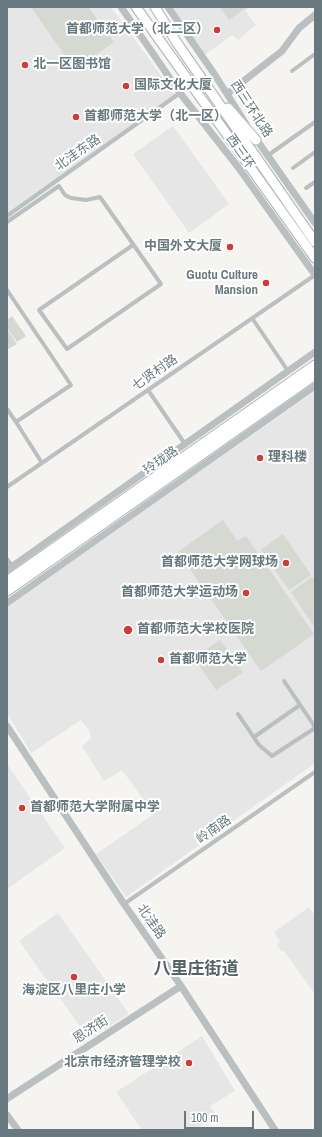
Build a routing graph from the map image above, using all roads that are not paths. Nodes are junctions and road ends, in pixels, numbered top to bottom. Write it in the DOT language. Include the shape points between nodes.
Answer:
graph roads {
  1 [pos="121,7"];
  2 [pos="136,7"];
  3 [pos="142,7"];
  4 [pos="149,7"];
  5 [pos="154,7"];
  6 [pos="168,7"];
  7 [pos="315,15"];
  8 [pos="177,43"];
  9 [pos="168,50"];
  10 [pos="315,54"];
  11 [pos="292,71"];
  12 [pos="200,75"];
  13 [pos="180,93"];
  14 [pos="227,94"];
  15 [pos="315,122"];
  16 [pos="256,140"];
  17 [pos="315,152"];
  18 [pos="268,156"];
  19 [pos="293,168"];
  20 [pos="315,182"];
  21 [pos="306,188"];
  22 [pos="7,216"];
  23 [pos="7,222"];
  24 [pos="315,222"];
  25 [pos="312,244"];
  26 [pos="133,245"];
  27 [pos="315,258"];
  28 [pos="315,275"];
  29 [pos="7,290"];
  30 [pos="252,318"];
  31 [pos="315,352"];
  32 [pos="315,365"];
  33 [pos="288,371"];
  34 [pos="315,375"];
  35 [pos="315,386"];
  36 [pos="148,390"];
  37 [pos="7,410"];
  38 [pos="16,422"];
  39 [pos="185,444"];
  40 [pos="42,463"];
  41 [pos="7,487"];
  42 [pos="7,559"];
  43 [pos="10,568"];
  44 [pos="7,581"];
  45 [pos="7,591"];
  46 [pos="7,603"];
  47 [pos="284,682"];
  48 [pos="300,705"];
  49 [pos="238,714"];
  50 [pos="7,726"];
  51 [pos="315,728"];
  52 [pos="254,737"];
  53 [pos="315,772"];
  54 [pos="124,904"];
  55 [pos="181,986"];
  56 [pos="7,1099"];
  57 [pos="7,1115"];
  58 [pos="18,1130"];
  59 [pos="275,1130"];
  1 -- 13 [label="street"];
  2 -- 9 [label="main road, 西三环"];
  3 -- 9 [label="main road"];
  4 -- 8 [label="main road"];
  5 -- 8 [label="main road, 西三环"];
  6 -- 14 [label="street, 西三环北路"];
  7 -- 14 [label="street" via="299,28 282,50"];
  8 -- 12 [label="main road, 西三环"];
  9 -- 25 [label="main road, 西三环"];
  10 -- 11 [label="street"];
  12 -- 16 [label="main road"];
  12 -- 25 [label="main road, 西三环"];
  13 -- 22 [label="street, 北洼东路"];
  13 -- 28 [label="street" via="238,167"];
  14 -- 16 [label="street, 西三环北路"];
  15 -- 18 [label="street"];
  16 -- 18 [label="street, 西三环北路"];
  17 -- 19 [label="street"];
  18 -- 24 [label="street, 西三环北路"];
  20 -- 21 [label="street"];
  23 -- 26 [label="street" via="59,186 65,195 71,198 86,200 100,197"];
  25 -- 27 [label="main road, 西三环"];
  26 -- 26 [label="street" via="161,284 67,349 39,310"];
  28 -- 30 [label="street, 七贤村路"];
  29 -- 38 [label="street" via="71,385"];
  30 -- 33 [label="street"];
  30 -- 36 [label="street, 七贤村路"];
  31 -- 33 [label="street, 玲珑路"];
  32 -- 44 [label="main road, 玲珑路"];
  33 -- 39 [label="street, 玲珑路"];
  34 -- 45 [label="main road, 玲珑路"];
  35 -- 46 [label="street"];
  36 -- 39 [label="street"];
  36 -- 40 [label="street, 七贤村路"];
  37 -- 38 [label="street"];
  38 -- 40 [label="street"];
  39 -- 43 [label="street, 玲珑路"];
  40 -- 41 [label="street, 七贤村路"];
  42 -- 43 [label="street"];
  47 -- 48 [label="street"];
  48 -- 51 [label="street"];
  48 -- 52 [label="street"];
  49 -- 52 [label="street"];
  50 -- 54 [label="street, 北洼路"];
  51 -- 52 [label="street" via="272,756"];
  53 -- 54 [label="street, 岭南路"];
  54 -- 55 [label="street, 北洼路"];
  55 -- 56 [label="street, 恩济街, bridge"];
  55 -- 59 [label="street, 北洼路"];
  57 -- 58 [label="street"];
}
